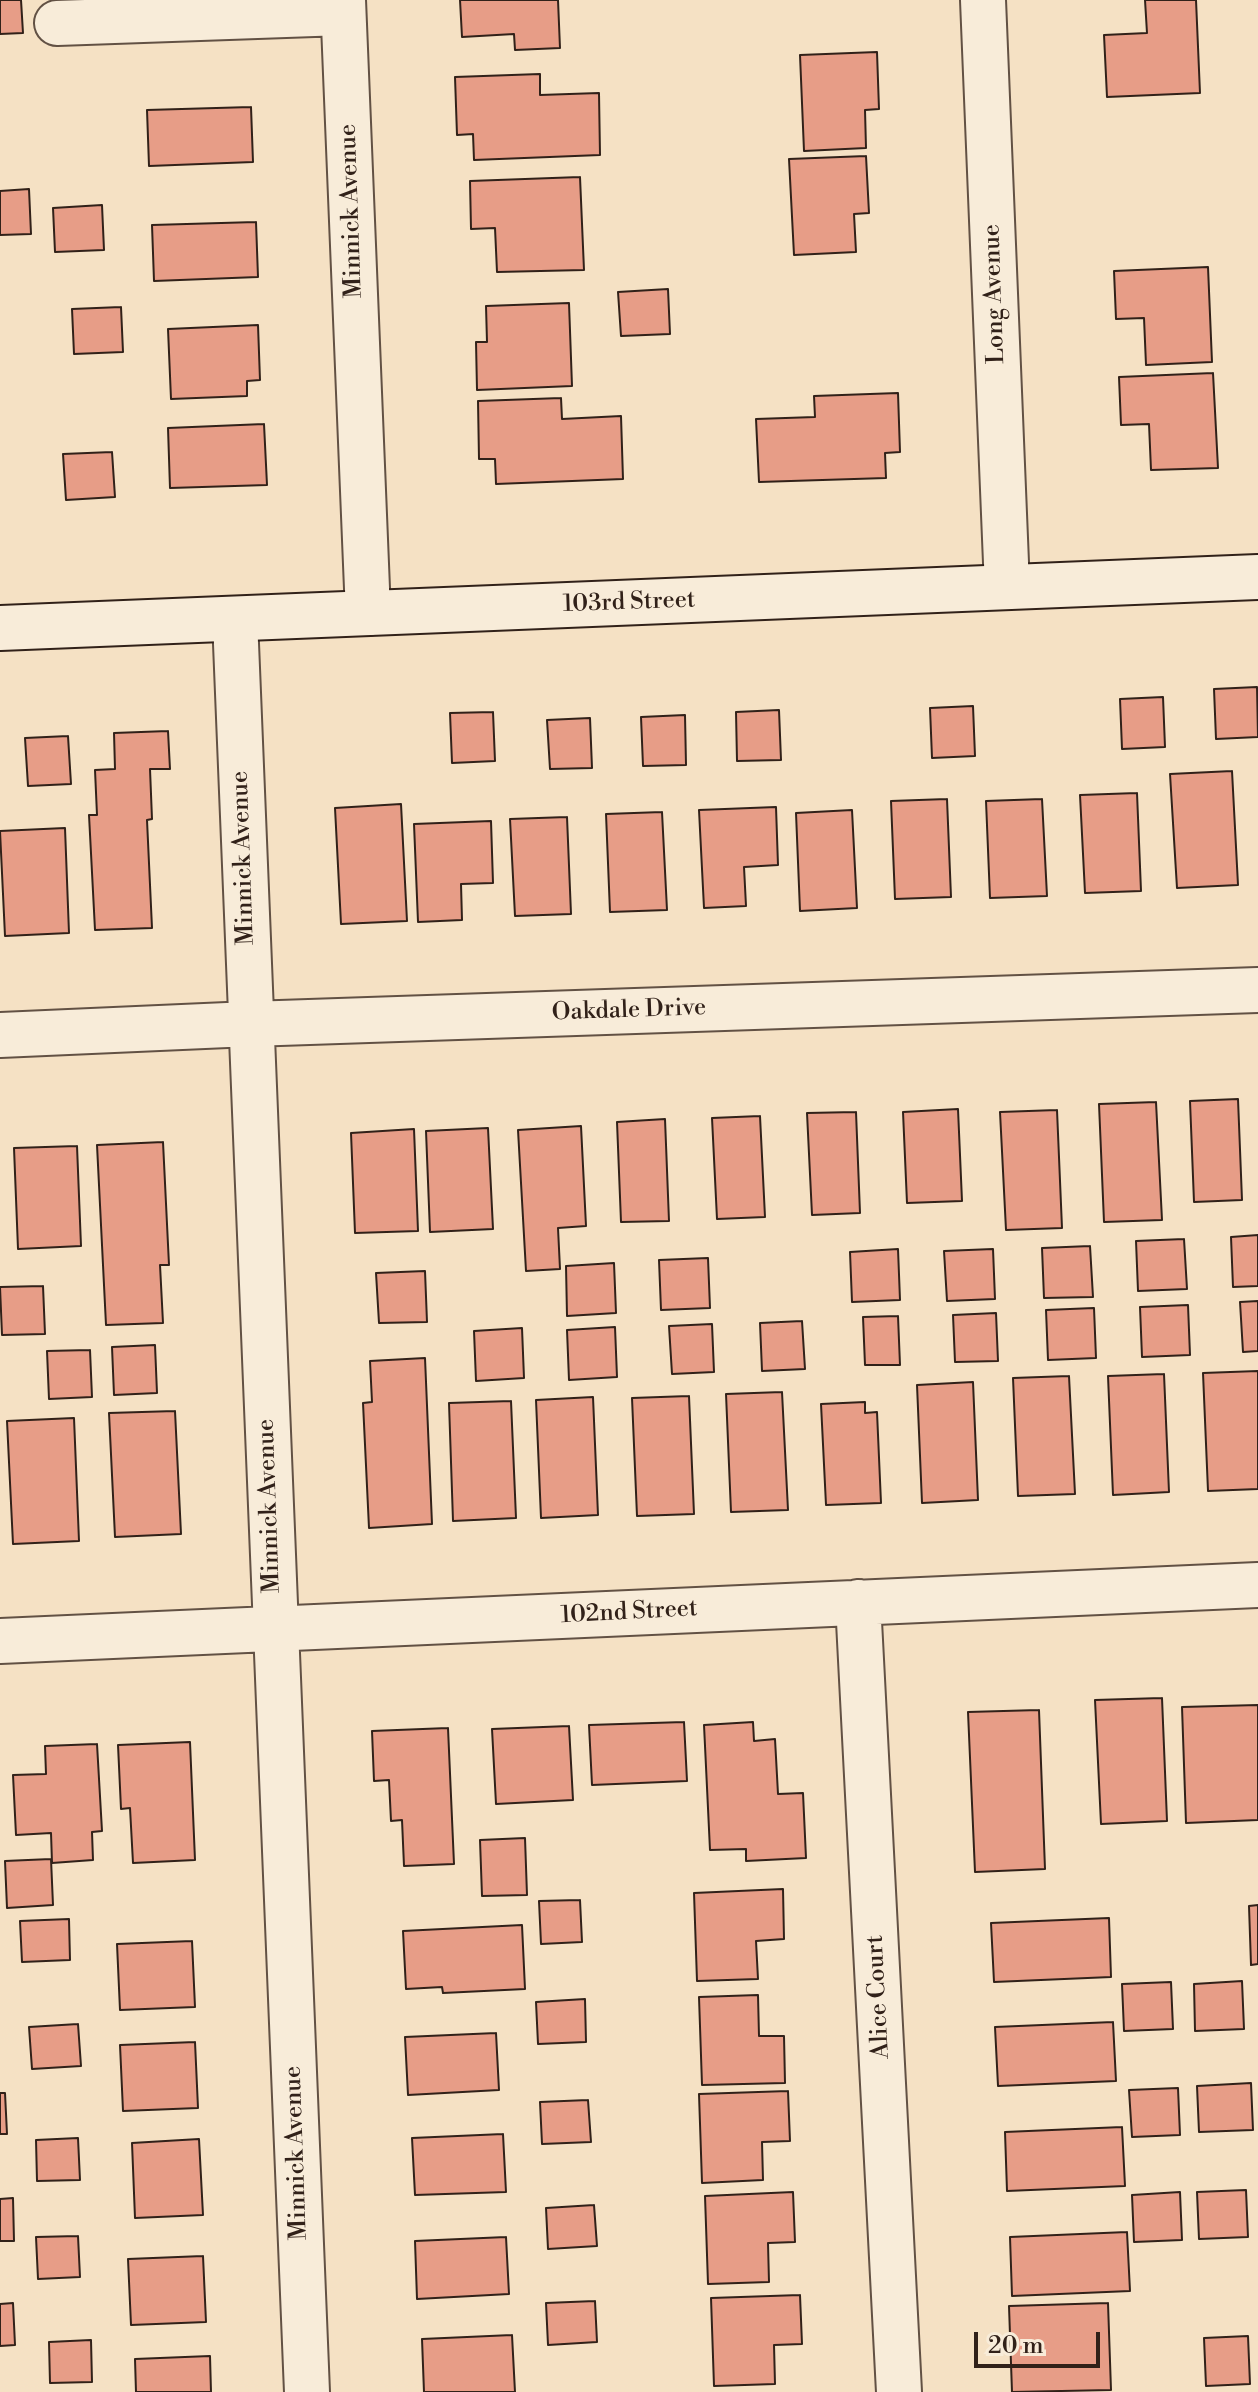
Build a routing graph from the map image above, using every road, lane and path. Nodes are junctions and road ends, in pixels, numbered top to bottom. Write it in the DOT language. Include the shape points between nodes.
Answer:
graph roads {
  1 [pos="983,0"];
  2 [pos="343,7"];
  3 [pos="57,23"];
  4 [pos="1258,577"];
  5 [pos="1007,587"];
  6 [pos="368,613"];
  7 [pos="235,619"];
  8 [pos="0,628"];
  9 [pos="1258,990"];
  10 [pos="250,1024"];
  11 [pos="0,1035"];
  12 [pos="1258,1585"];
  13 [pos="858,1602"];
  14 [pos="275,1629"];
  15 [pos="0,1641"];
  16 [pos="307,2392"];
  17 [pos="899,2392"];
  1 -- 5 [label="street, Long Avenue"];
  2 -- 3 [label="street"];
  2 -- 6 [label="street, Minnick Avenue"];
  4 -- 5 [label="street, 103rd Street"];
  5 -- 6 [label="street, 103rd Street"];
  6 -- 7 [label="street, 103rd Street"];
  7 -- 8 [label="street, 103rd Street"];
  7 -- 10 [label="street, Minnick Avenue"];
  9 -- 10 [label="street, Oakdale Drive"];
  10 -- 11 [label="street, Oakdale Drive"];
  10 -- 14 [label="street, Minnick Avenue"];
  12 -- 13 [label="street, 102nd Street"];
  13 -- 14 [label="street, 102nd Street"];
  13 -- 17 [label="street, Alice Court"];
  14 -- 15 [label="street, 102nd Street"];
  14 -- 16 [label="street, Minnick Avenue"];
}
